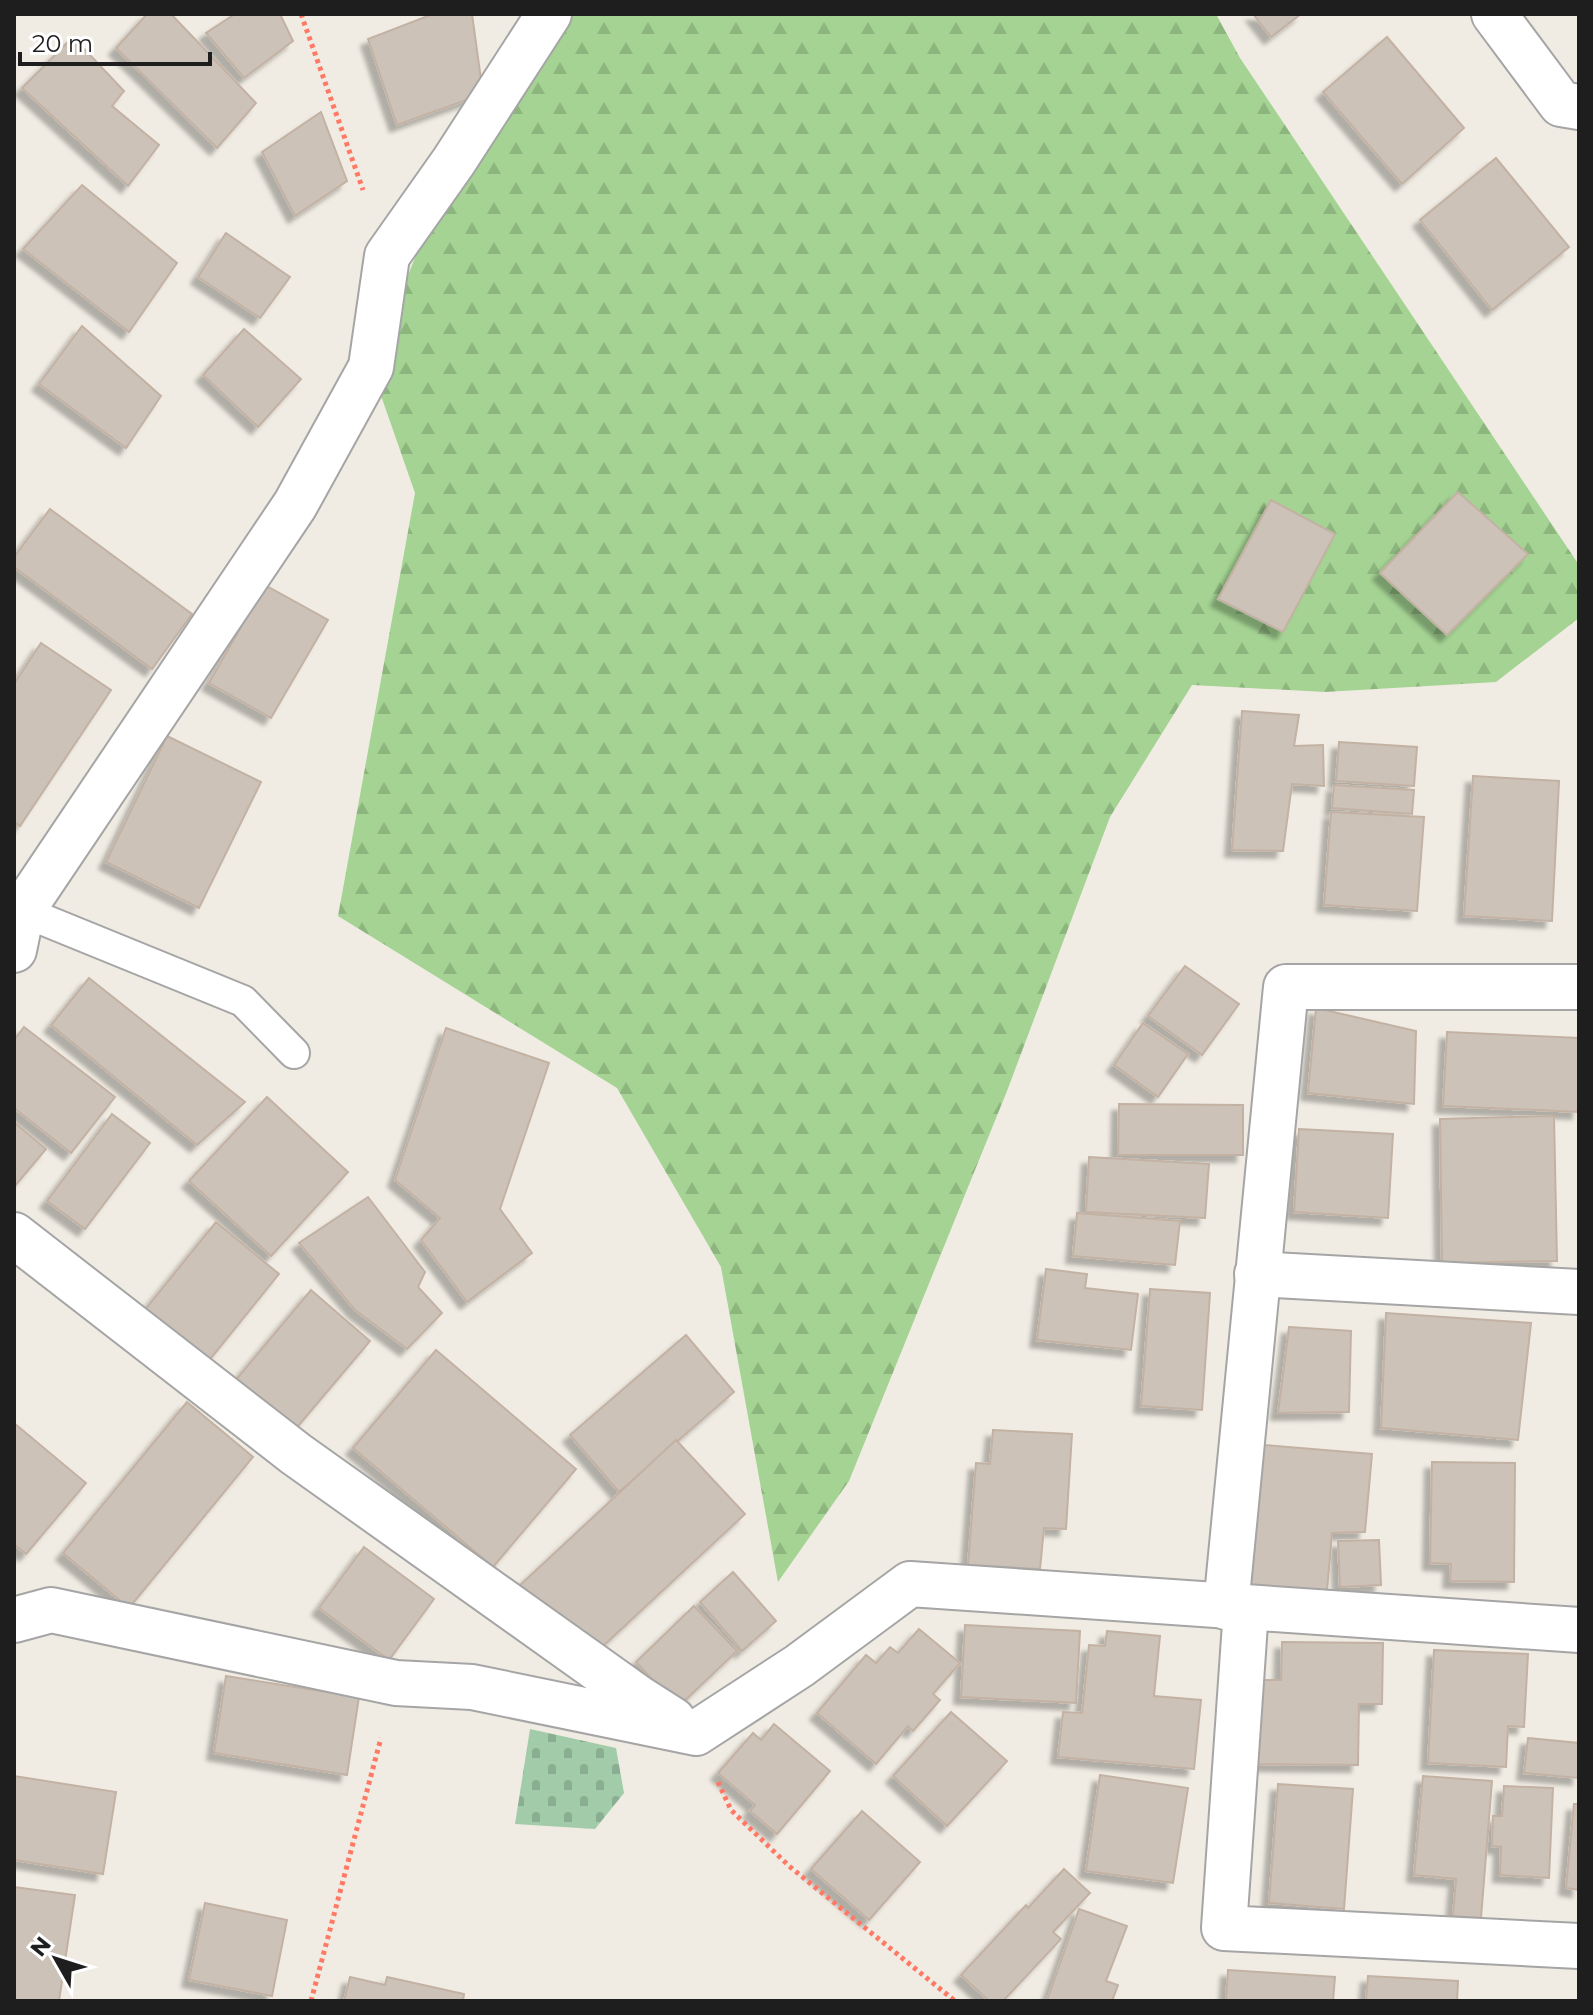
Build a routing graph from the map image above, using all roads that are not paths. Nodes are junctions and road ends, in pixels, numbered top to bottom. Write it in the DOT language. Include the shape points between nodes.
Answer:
graph roads {
  1 [pos="549,14"];
  2 [pos="1494,14"];
  3 [pos="1579,107"];
  4 [pos="17,923"];
  5 [pos="1579,987"];
  6 [pos="294,1053"];
  7 [pos="14,1235"];
  8 [pos="1257,1274"];
  9 [pos="1579,1292"];
  10 [pos="1236,1608"];
  11 [pos="14,1620"];
  12 [pos="1579,1630"];
  13 [pos="696,1733"];
  14 [pos="1579,1946"];
  1 -- 4 [label="street" via="387,256 371,367 295,505"];
  2 -- 3 [label="street" via="1561,104"];
  4 -- 6 [label="lane" via="243,1001"];
  5 -- 8 [label="street" via="1286,987"];
  7 -- 13 [label="street" via="296,1454 637,1697"];
  8 -- 9 [label="street"];
  8 -- 10 [label="street"];
  10 -- 12 [label="street"];
  10 -- 13 [label="street" via="910,1584"];
  10 -- 14 [label="street" via="1224,1928"];
  11 -- 13 [label="street" via="51,1610 396,1683 472,1687"];
}
